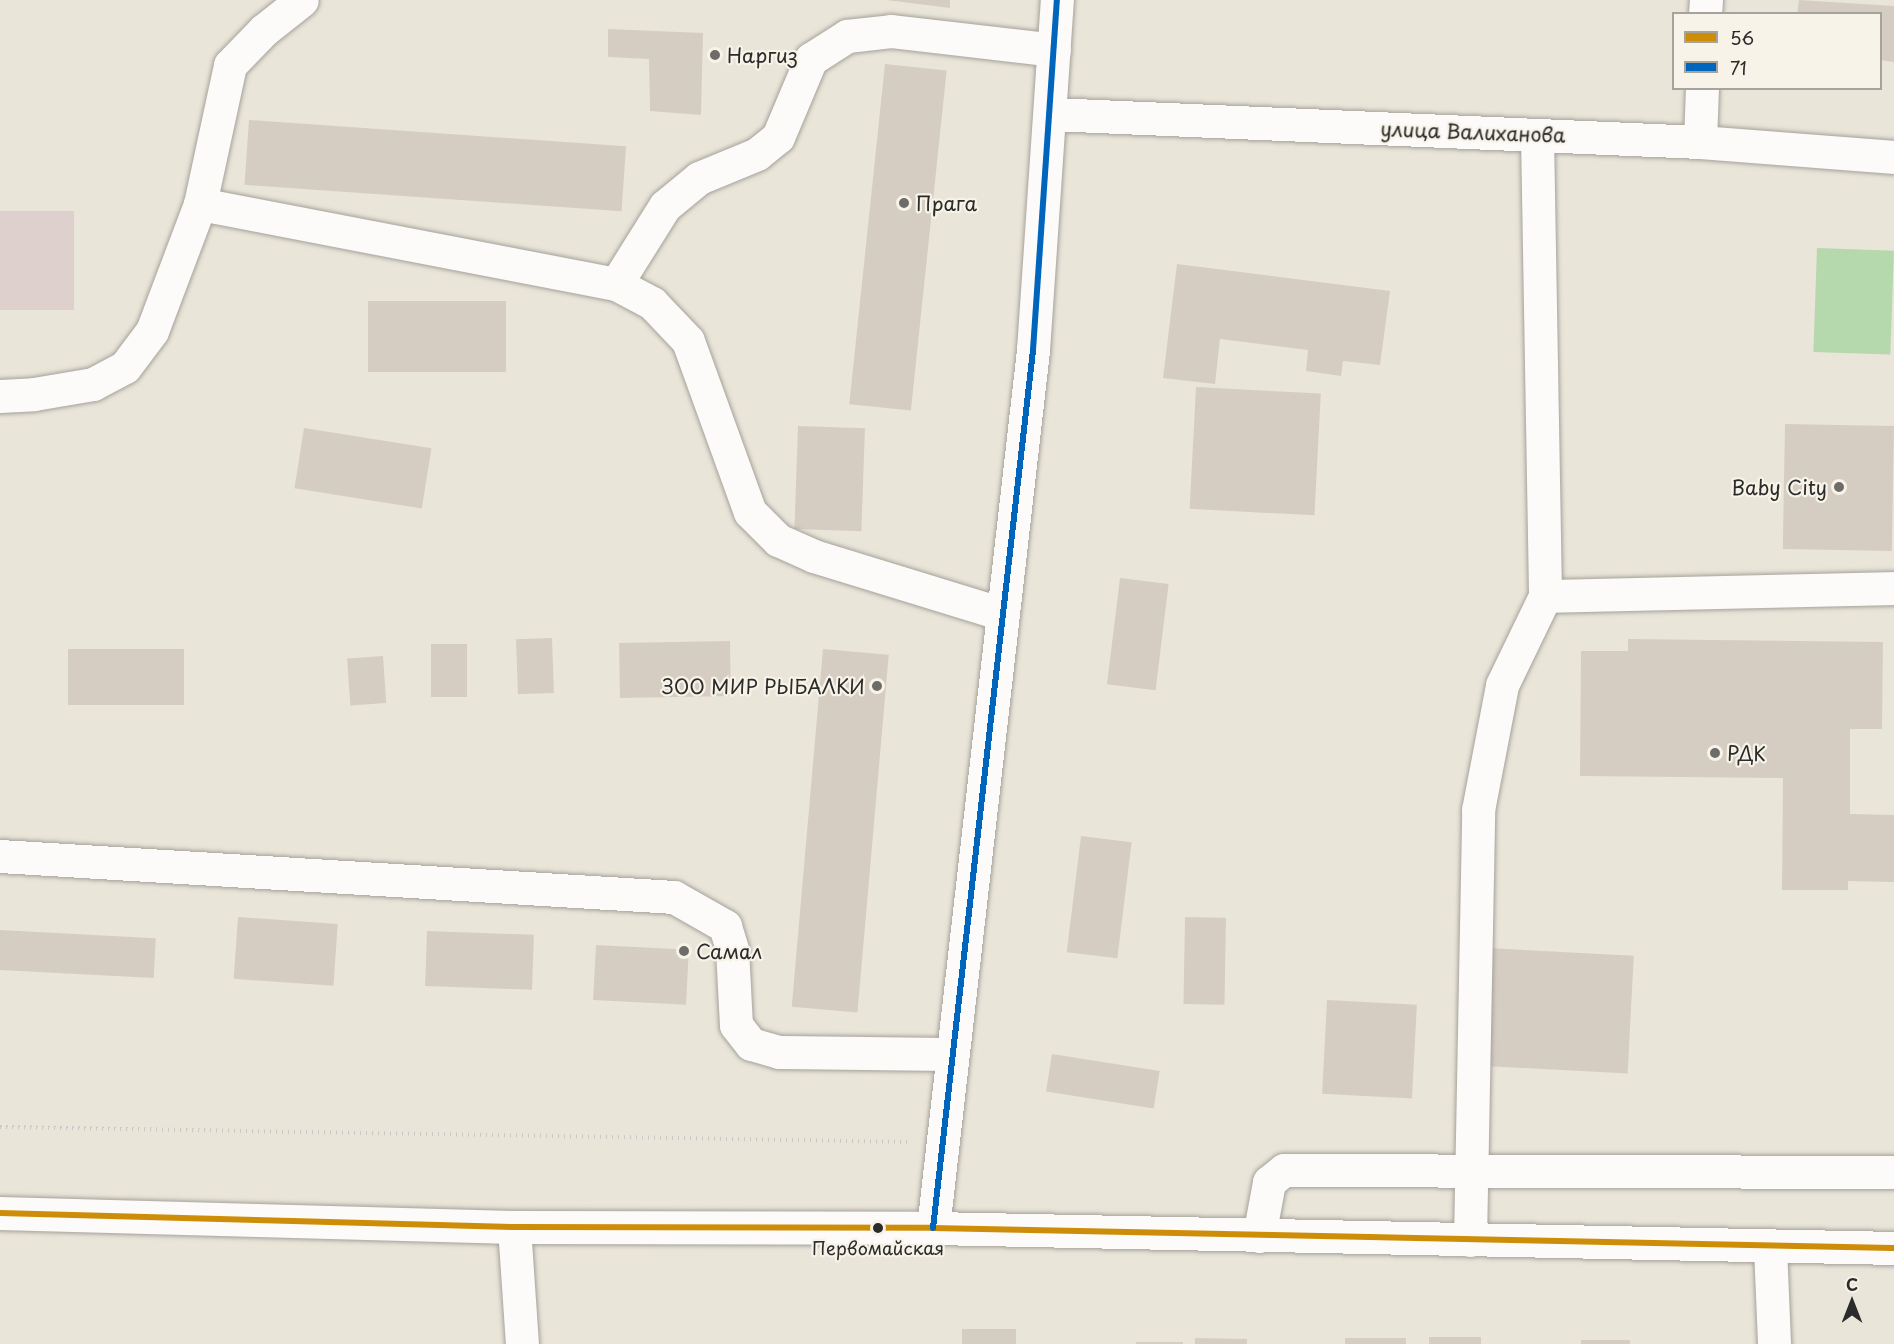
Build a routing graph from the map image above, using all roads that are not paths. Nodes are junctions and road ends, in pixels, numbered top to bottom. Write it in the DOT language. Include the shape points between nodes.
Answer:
graph roads {
  1 [pos="302,0"];
  2 [pos="1057,0"];
  3 [pos="1054,50"];
  4 [pos="1702,90"];
  5 [pos="1051,114"];
  6 [pos="1537,135"];
  7 [pos="1700,142"];
  8 [pos="1894,157"];
  9 [pos="200,204"];
  10 [pos="616,284"];
  11 [pos="0,396"];
  12 [pos="1894,588"];
  13 [pos="1545,596"];
  14 [pos="1002,614"];
  15 [pos="0,856"];
  16 [pos="952,1054"];
  17 [pos="1472,1171"];
  18 [pos="1894,1172"];
  19 [pos="0,1213"];
  20 [pos="514,1227"];
  21 [pos="933,1228"];
  22 [pos="1259,1236"];
  23 [pos="1470,1240"];
  24 [pos="1770,1247"];
  25 [pos="1894,1248"];
  26 [pos="522,1344"];
  27 [pos="1774,1344"];
  1 -- 9 [label="street" via="264,30 230,65"];
  2 -- 3 [label="street"];
  3 -- 5 [label="street"];
  3 -- 10 [label="street" via="891,31 847,36 811,59 778,136 749,158 699,178 665,206"];
  4 -- 7 [label="street"];
  5 -- 6 [label="street, улица Валиханова"];
  5 -- 14 [label="street" via="1033,350"];
  6 -- 7 [label="street, улица Валиханова"];
  6 -- 13 [label="street"];
  7 -- 8 [label="street, улица Валиханова"];
  9 -- 10 [label="street"];
  9 -- 11 [label="street" via="152,331 125,367 93,384"];
  10 -- 14 [label="street" via="652,303 688,341 750,512 778,540 814,556"];
  12 -- 13 [label="street"];
  13 -- 17 [label="street" via="1503,685 1478,810"];
  14 -- 16 [label="street"];
  15 -- 16 [label="street" via="674,897 725,926 732,949 736,1025 751,1044 779,1052"];
  16 -- 21 [label="street"];
  17 -- 18 [label="street"];
  17 -- 22 [label="street" via="1284,1170 1269,1182"];
  17 -- 23 [label="street"];
  19 -- 20 [label="street"];
  20 -- 21 [label="street"];
  20 -- 26 [label="street"];
  21 -- 22 [label="street"];
  22 -- 23 [label="street"];
  23 -- 24 [label="street"];
  24 -- 25 [label="street"];
  24 -- 27 [label="street"];
}
